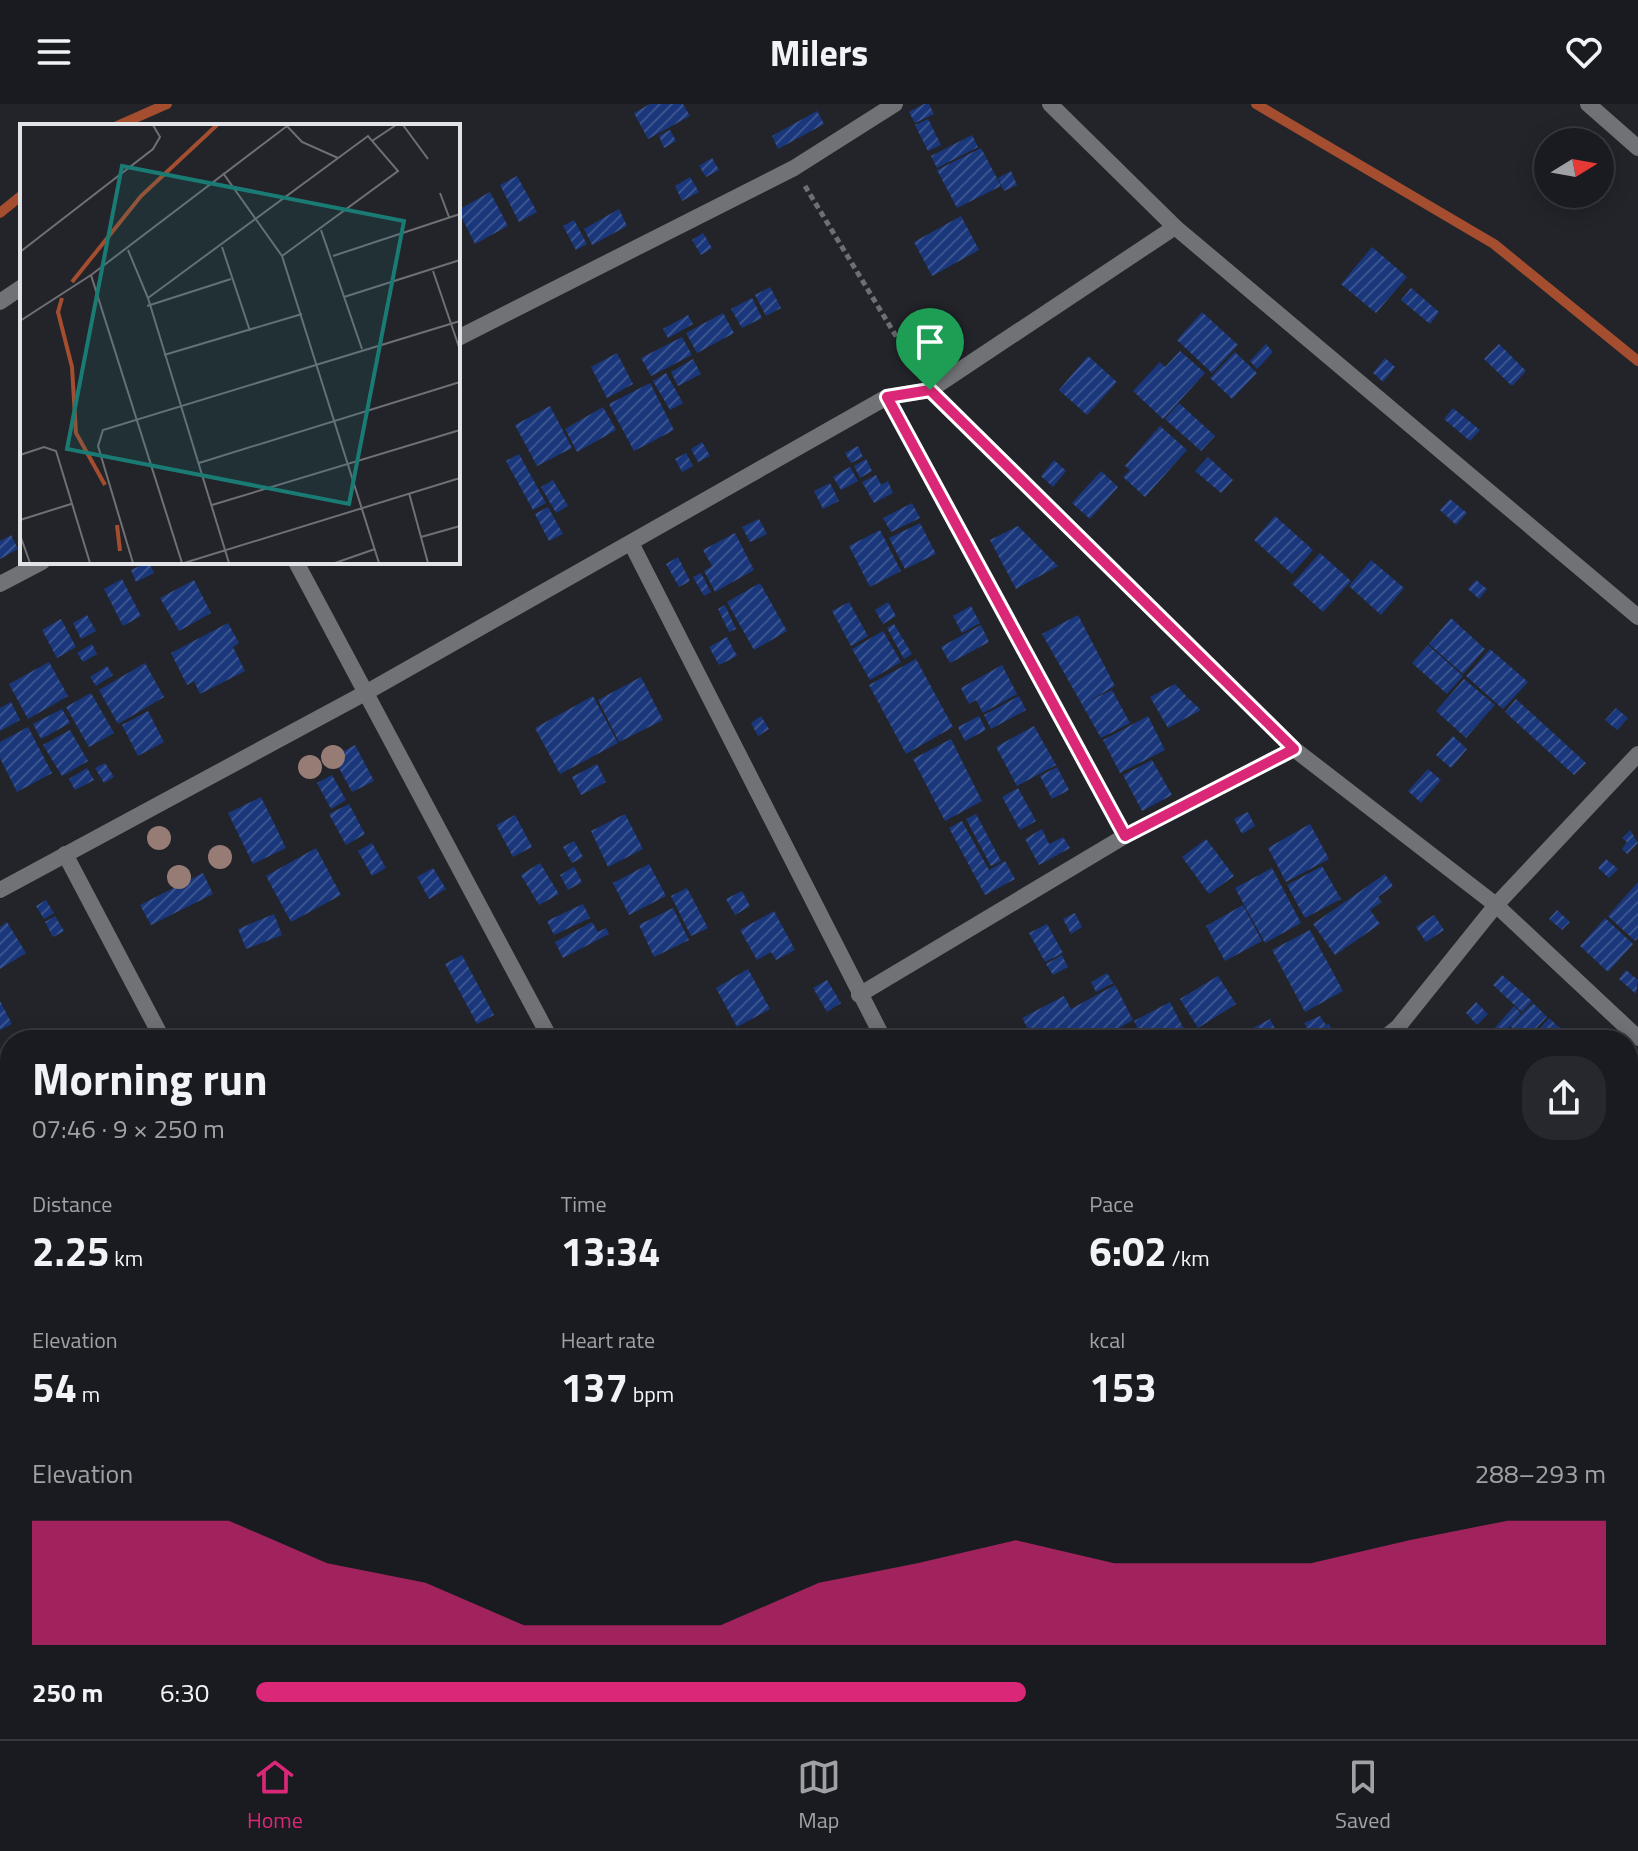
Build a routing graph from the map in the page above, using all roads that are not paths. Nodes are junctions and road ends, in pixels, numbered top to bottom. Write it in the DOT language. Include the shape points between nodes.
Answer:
graph roads {
  1 [pos="895,104"];
  2 [pos="1050,104"];
  3 [pos="1588,104"];
  4 [pos="1638,148"];
  5 [pos="1175,227"];
  6 [pos="20,288"];
  7 [pos="0,302"];
  8 [pos="460,337"];
  9 [pos="930,390"];
  10 [pos="887,397"];
  11 [pos="631,543"];
  12 [pos="38,564"];
  13 [pos="297,564"];
  14 [pos="0,584"];
  15 [pos="1638,617"];
  16 [pos="367,692"];
  17 [pos="1294,749"];
  18 [pos="1638,754"];
  19 [pos="1125,836"];
  20 [pos="65,854"];
  21 [pos="0,890"];
  22 [pos="1496,905"];
  23 [pos="859,995"];
  24 [pos="158,1030"];
  25 [pos="546,1030"];
  26 [pos="878,1030"];
  27 [pos="1394,1030"];
  28 [pos="1629,1030"];
  1 -- 8 [label="street" via="794,168"];
  2 -- 5 [label="street"];
  3 -- 4 [label="street"];
  5 -- 9 [label="street"];
  5 -- 15 [label="street"];
  6 -- 7 [label="street"];
  9 -- 10 [label="street"];
  9 -- 17 [label="street"];
  10 -- 11 [label="street"];
  10 -- 19 [label="street"];
  11 -- 16 [label="street"];
  11 -- 23 [label="street"];
  12 -- 14 [label="street"];
  13 -- 16 [label="street"];
  16 -- 20 [label="street"];
  16 -- 25 [label="street"];
  17 -- 19 [label="street"];
  17 -- 22 [label="street"];
  18 -- 22 [label="street"];
  19 -- 23 [label="street"];
  20 -- 21 [label="street"];
  20 -- 24 [label="street"];
  22 -- 27 [label="street"];
  22 -- 28 [label="street"];
  23 -- 26 [label="street"];
}
